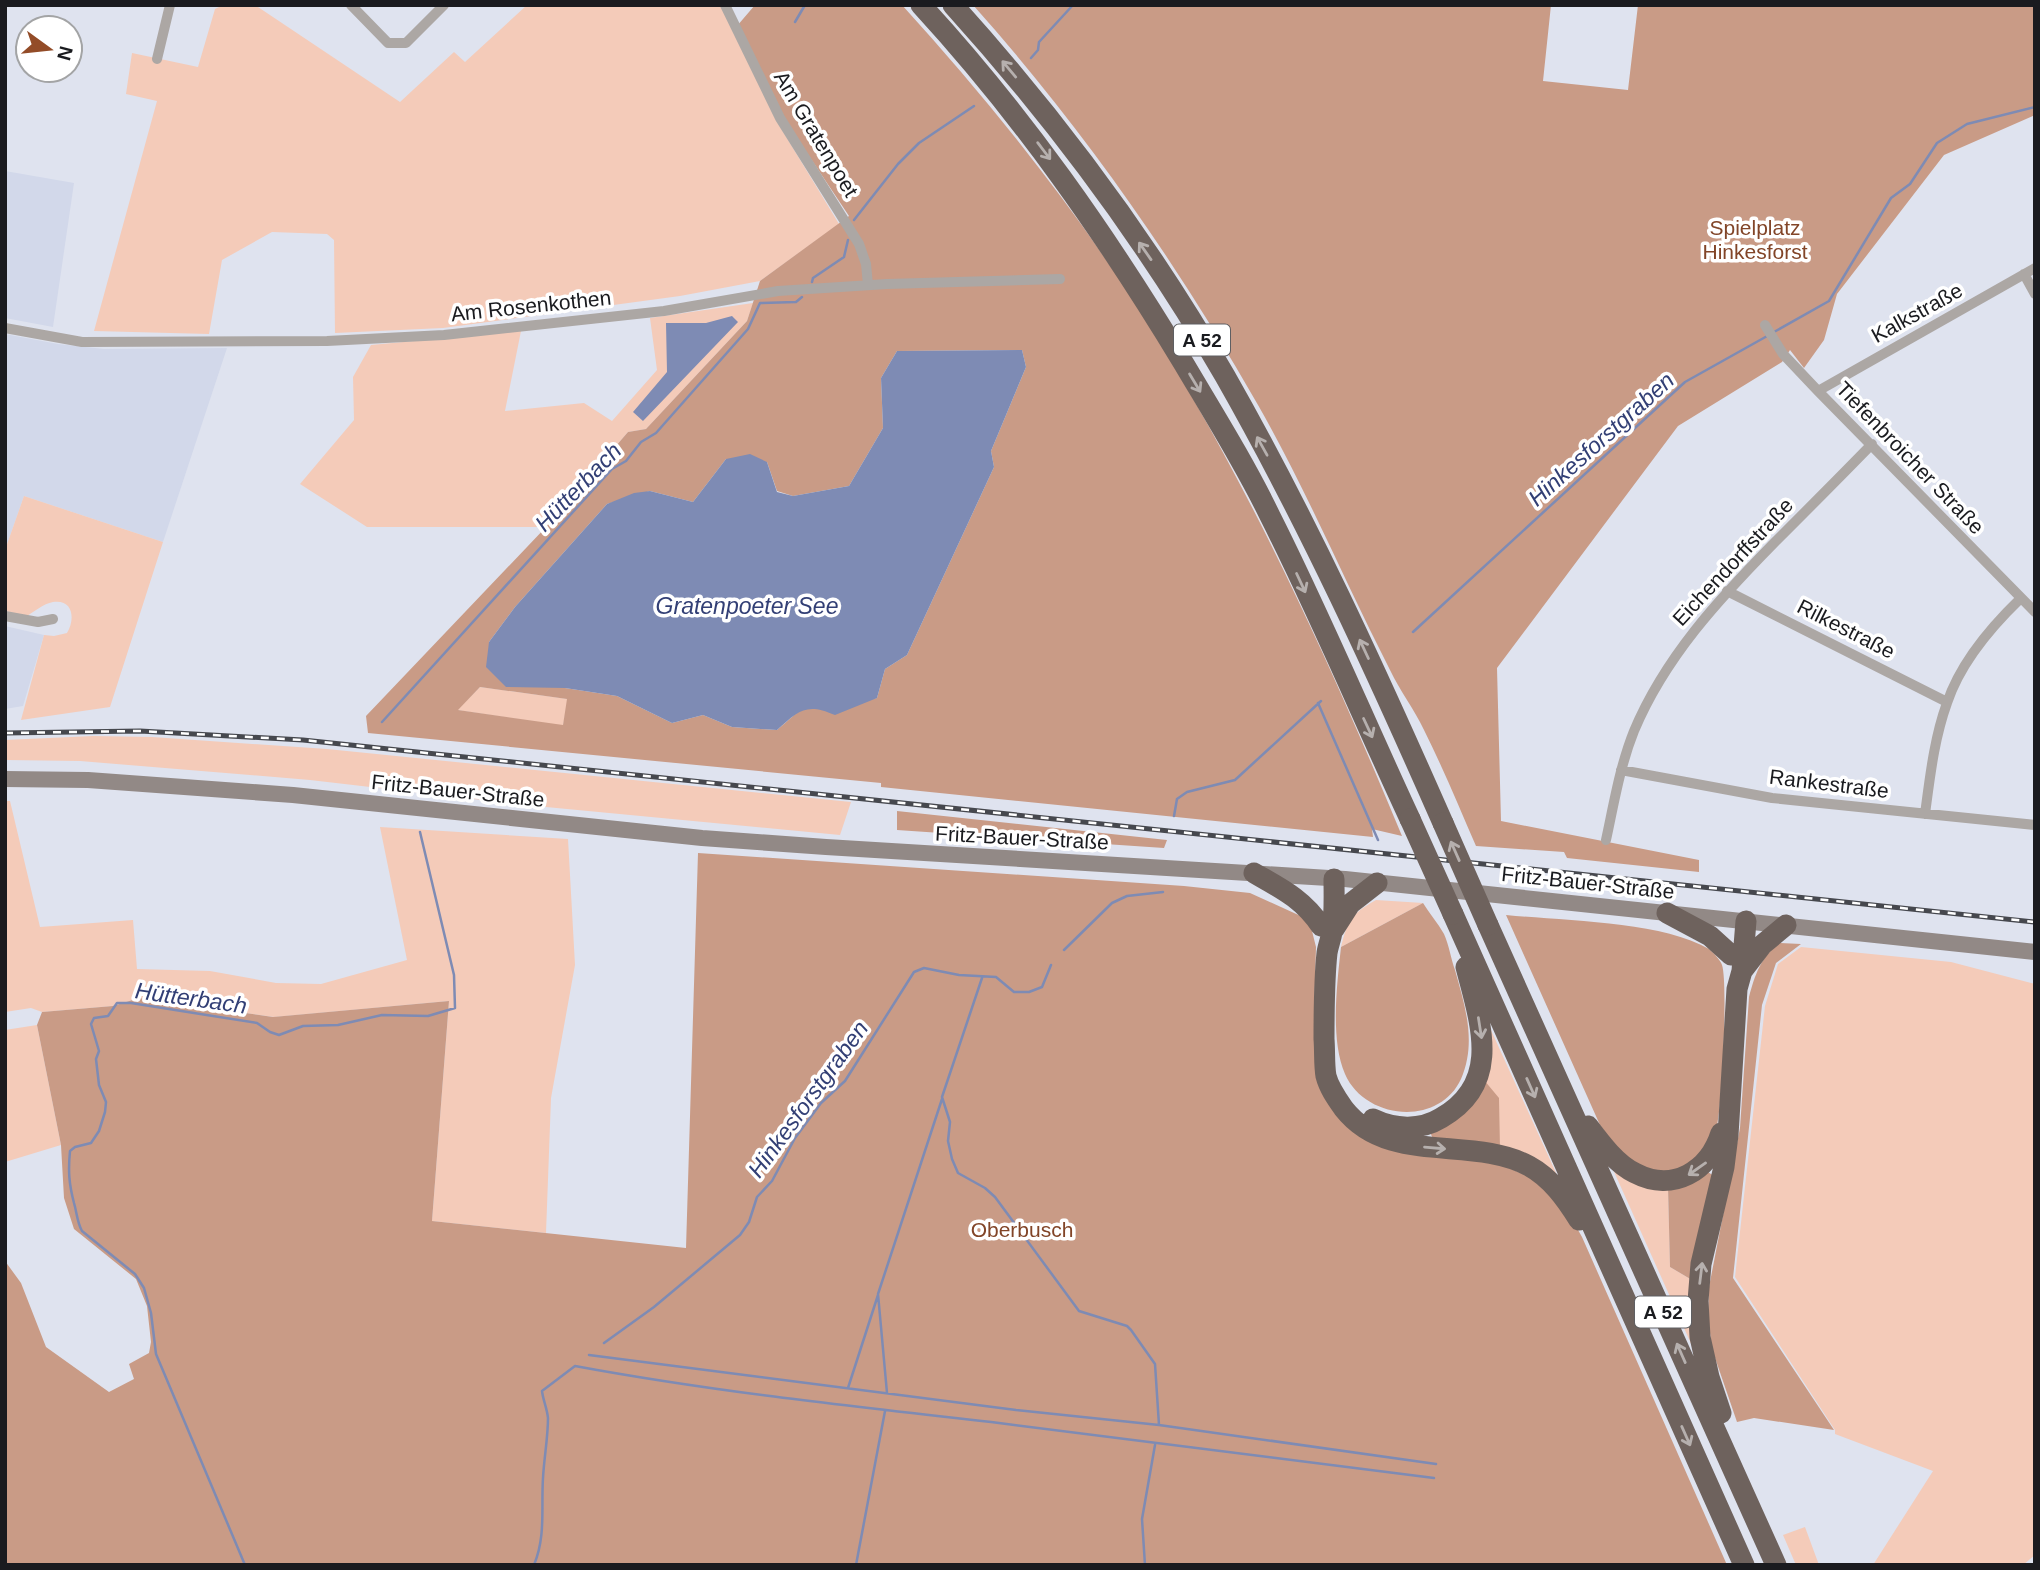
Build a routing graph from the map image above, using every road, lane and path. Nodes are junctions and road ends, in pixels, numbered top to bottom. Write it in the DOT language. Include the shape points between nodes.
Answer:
graph roads {
  1 [pos="170,5"];
  2 [pos="351,5"];
  3 [pos="444,5"];
  4 [pos="724,5"];
  5 [pos="921,5"];
  6 [pos="953,5"];
  7 [pos="157,59"];
  8 [pos="2035,268"];
  9 [pos="2024,275"];
  10 [pos="1060,279"];
  11 [pos="868,285"];
  12 [pos="2035,294"];
  13 [pos="1765,325"];
  14 [pos="5,328"];
  15 [pos="1818,391"];
  16 [pos="1872,444"];
  17 [pos="1727,591"];
  18 [pos="2020,599"];
  19 [pos="2035,612"];
  20 [pos="5,616"];
  21 [pos="53,618"];
  22 [pos="1947,702"];
  23 [pos="1621,770"];
  24 [pos="5,779"];
  25 [pos="1925,814"];
  26 [pos="2035,825"];
  27 [pos="1606,840"];
  28 [pos="1254,873"];
  29 [pos="1329,878"];
  30 [pos="1377,883"];
  31 [pos="1453,914"];
  32 [pos="1667,914"];
  33 [pos="1740,920"];
  34 [pos="1786,925"];
  35 [pos="1327,936"];
  36 [pos="2035,952"];
  37 [pos="1736,971"];
  38 [pos="1325,1050"];
  39 [pos="1566,1097"];
  40 [pos="1728,1111"];
  41 [pos="1608,1262"];
  42 [pos="1759,1528"];
  43 [pos="1744,1565"];
  44 [pos="1776,1565"];
  1 -- 7 [label="street"];
  2 -- 3 [label="street" via="388,43 397,44 405,43"];
  4 -- 11 [label="street, Am Gratenpoet" via="780,118 859,244"];
  5 -- 31 [label="highway, A 52, one-way, bridge" via="1054,164 1161,325 1270,514"];
  39 -- 6 [label="highway, A 52, one-way, bridge" via="1334,584 1224,376 1086,166"];
  8 -- 9 [label="street, Kalkstraße"];
  9 -- 12 [label="street"];
  9 -- 15 [label="street, Kalkstraße"];
  10 -- 11 [label="street, Am Rosenkothen"];
  11 -- 14 [label="street, Am Rosenkothen" via="778,291 664,311 457,334 327,341 82,342"];
  13 -- 15 [label="street, Tiefenbroicher Straße" via="1783,354"];
  15 -- 16 [label="street, Tiefenbroicher Straße"];
  16 -- 17 [label="street, Eichendorffstraße"];
  16 -- 18 [label="street, Tiefenbroicher Straße"];
  17 -- 22 [label="street, Rilkestraße"];
  17 -- 23 [label="street, Eichendorffstraße" via="1692,631 1663,675 1634,731"];
  18 -- 19 [label="street, Tiefenbroicher Straße"];
  18 -- 22 [label="street" via="1982,641"];
  20 -- 21 [label="street" via="38,622"];
  22 -- 25 [label="street"];
  23 -- 25 [label="street, Rankestraße" via="1772,798"];
  23 -- 27 [label="street, Eichendorffstraße"];
  24 -- 28 [label="main road, Fritz-Bauer-Straße" via="88,780 293,795 826,847"];
  25 -- 26 [label="street, Rankestraße"];
  28 -- 29 [label="main road, Fritz-Bauer-Straße"];
  28 -- 35 [label="highway" via="1298,899"];
  29 -- 30 [label="main road, Fritz-Bauer-Straße"];
  29 -- 35 [label="highway"];
  30 -- 32 [label="main road, Fritz-Bauer-Straße"];
  30 -- 35 [label="highway" via="1350,904"];
  31 -- 38 [label="highway, one-way" via="1482,1036 1478,1077 1454,1111 1410,1128 1374,1121 1343,1093"];
  31 -- 41 [label="highway, A 52, one-way"];
  32 -- 33 [label="main road, Fritz-Bauer-Straße"];
  32 -- 37 [label="highway" via="1710,936"];
  33 -- 34 [label="main road, Fritz-Bauer-Straße"];
  33 -- 37 [label="highway"];
  34 -- 36 [label="main road, Fritz-Bauer-Straße"];
  34 -- 37 [label="highway"];
  35 -- 38 [label="highway"];
  37 -- 40 [label="highway"];
  38 -- 41 [label="highway, one-way" via="1326,1076 1335,1098 1369,1131 1393,1141 1495,1155 1529,1166 1566,1200"];
  40 -- 39 [label="highway, one-way" via="1713,1154 1702,1167 1686,1176 1652,1179 1633,1173 1602,1145"];
  42 -- 39 [label="highway, A 52, one-way"];
  42 -- 40 [label="highway, one-way" via="1700,1338 1701,1264 1724,1167"];
  41 -- 43 [label="highway, A 52, one-way"];
  42 -- 44 [label="highway, A 52"];
}
